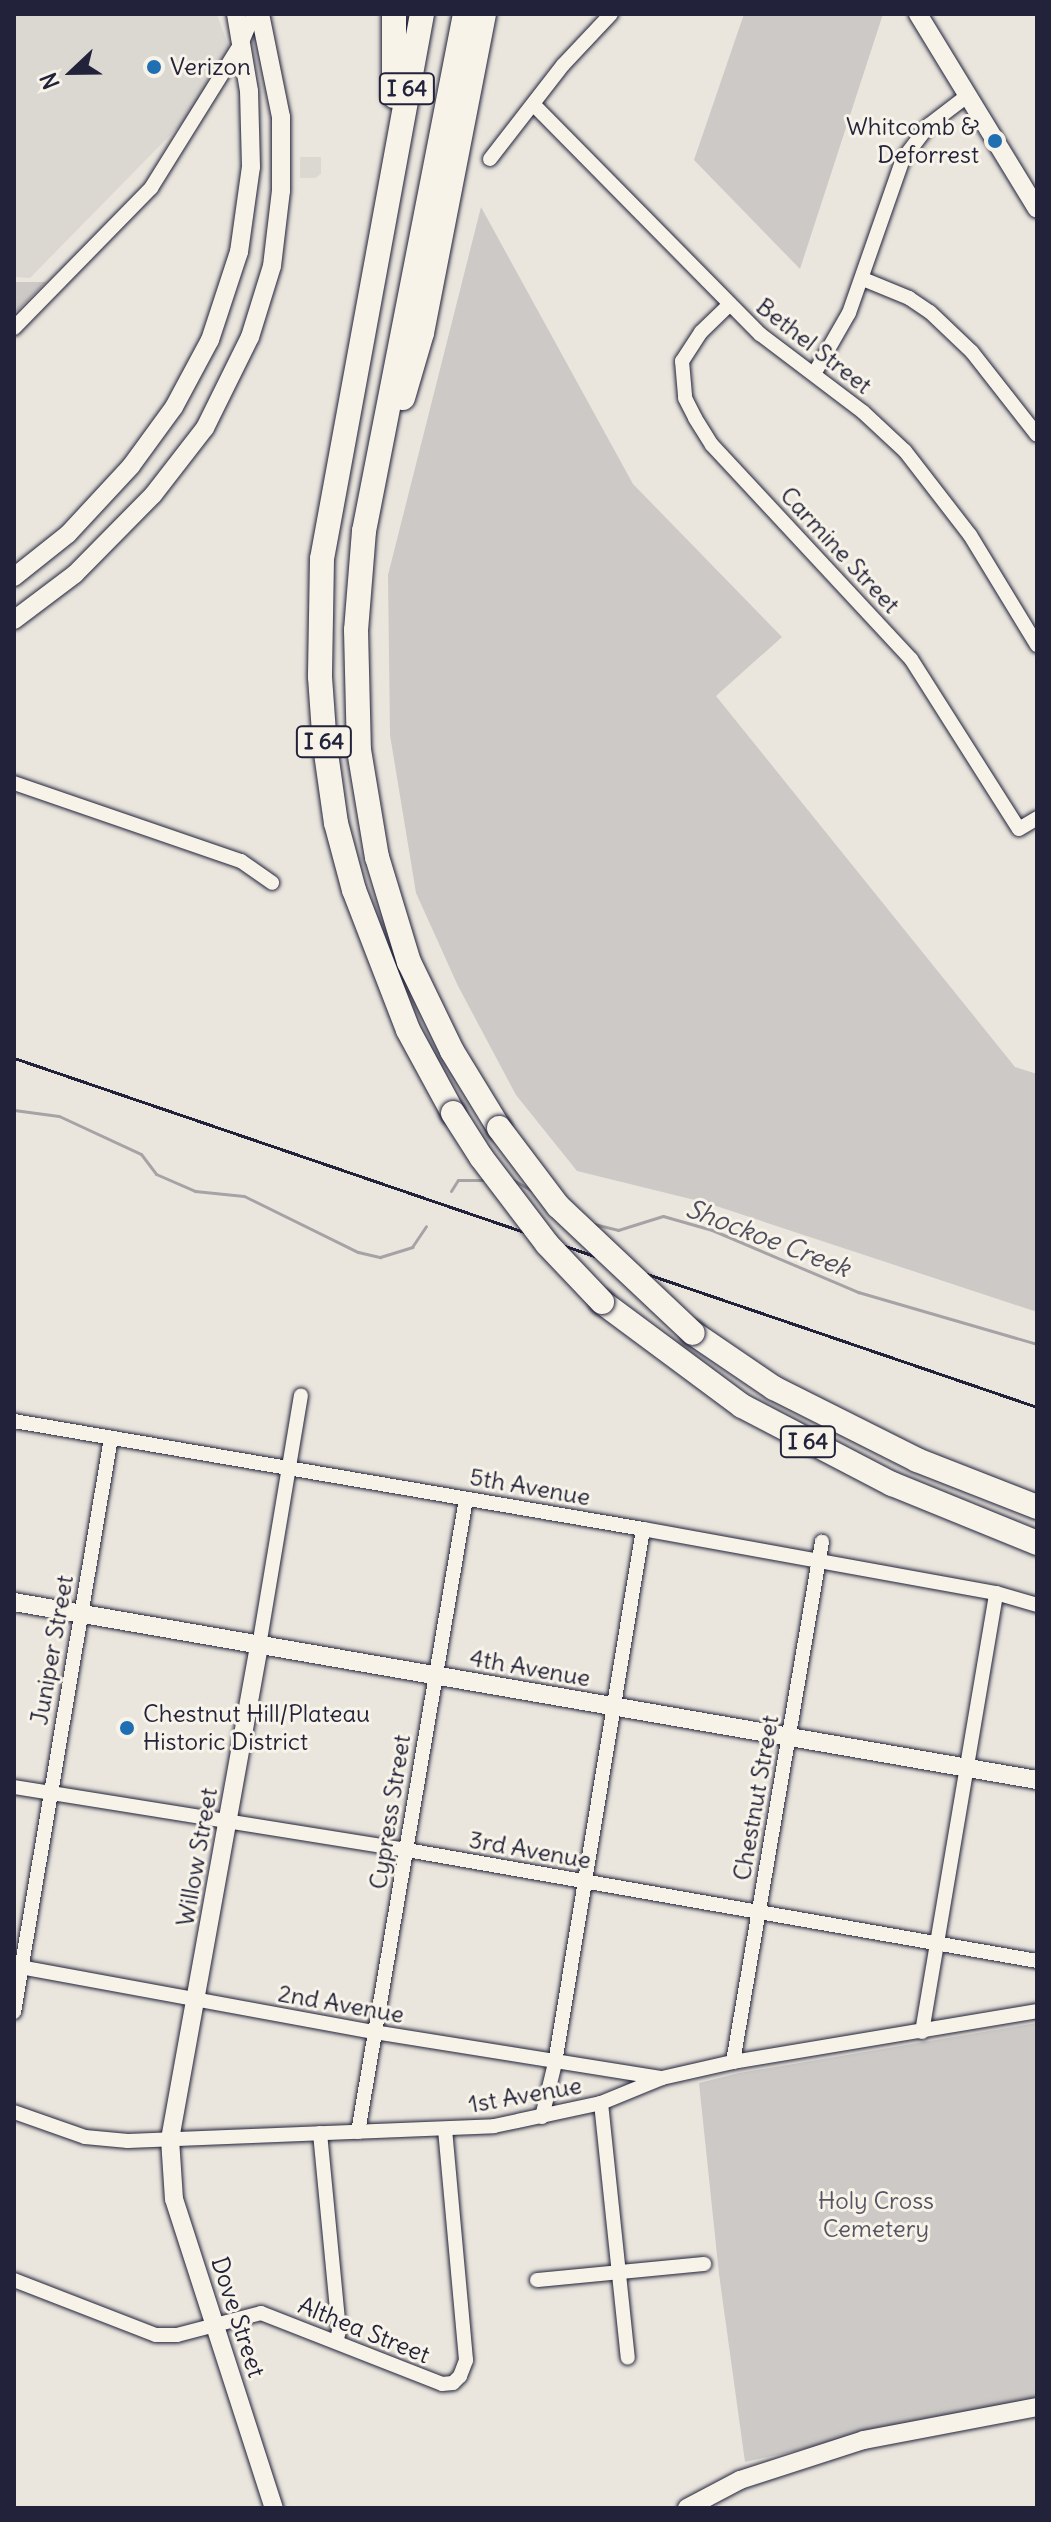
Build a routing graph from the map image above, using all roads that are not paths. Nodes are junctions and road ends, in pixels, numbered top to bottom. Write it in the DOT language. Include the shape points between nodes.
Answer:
graph roads {
  1 [pos="236,14"];
  2 [pos="257,14"];
  3 [pos="394,14"];
  4 [pos="422,14"];
  5 [pos="465,14"];
  6 [pos="498,14"];
  7 [pos="611,14"];
  8 [pos="918,14"];
  9 [pos="482,25"];
  10 [pos="242,42"];
  11 [pos="967,96"];
  12 [pos="534,105"];
  13 [pos="490,159"];
  14 [pos="392,164"];
  15 [pos="1037,209"];
  16 [pos="863,279"];
  17 [pos="729,305"];
  18 [pos="14,328"];
  19 [pos="814,374"];
  20 [pos="1037,435"];
  21 [pos="364,531"];
  22 [pos="14,577"];
  23 [pos="14,620"];
  24 [pos="1037,645"];
  25 [pos="14,783"];
  26 [pos="1037,818"];
  27 [pos="272,883"];
  28 [pos="301,1395"];
  29 [pos="14,1421"];
  30 [pos="111,1438"];
  31 [pos="289,1468"];
  32 [pos="466,1499"];
  33 [pos="1037,1507"];
  34 [pos="643,1529"];
  35 [pos="822,1542"];
  36 [pos="1037,1543"];
  37 [pos="819,1561"];
  38 [pos="996,1593"];
  39 [pos="14,1602"];
  40 [pos="1037,1605"];
  41 [pos="81,1614"];
  42 [pos="259,1646"];
  43 [pos="436,1676"];
  44 [pos="612,1707"];
  45 [pos="788,1737"];
  46 [pos="967,1768"];
  47 [pos="1037,1780"];
  48 [pos="14,1787"];
  49 [pos="49,1793"];
  50 [pos="229,1822"];
  51 [pos="407,1850"];
  52 [pos="582,1882"];
  53 [pos="759,1914"];
  54 [pos="935,1944"];
  55 [pos="1037,1961"];
  56 [pos="18,1967"];
  57 [pos="194,1999"];
  58 [pos="1037,2011"];
  59 [pos="14,2012"];
  60 [pos="374,2032"];
  61 [pos="922,2032"];
  62 [pos="733,2062"];
  63 [pos="555,2063"];
  64 [pos="662,2078"];
  65 [pos="601,2103"];
  66 [pos="14,2112"];
  67 [pos="542,2117"];
  68 [pos="445,2130"];
  69 [pos="358,2132"];
  70 [pos="320,2133"];
  71 [pos="170,2139"];
  72 [pos="704,2264"];
  73 [pos="620,2272"];
  74 [pos="14,2280"];
  75 [pos="537,2280"];
  76 [pos="215,2323"];
  77 [pos="336,2342"];
  78 [pos="628,2358"];
  79 [pos="1037,2407"];
  80 [pos="274,2508"];
  81 [pos="687,2508"];
  1 -- 10 [label="main road"];
  2 -- 10 [label="street"];
  2 -- 23 [label="main road" via="281,117 281,191 272,266 250,337 218,405 177,467 92,558"];
  3 -- 14 [label="highway"];
  4 -- 14 [label="highway, I 64"];
  5 -- 21 [label="highway, I 64"];
  6 -- 9 [label="highway"];
  7 -- 12 [label="street"];
  8 -- 11 [label="main road"];
  9 -- 21 [label="highway" via="422,333"];
  10 -- 18 [label="street" via="151,188"];
  10 -- 22 [label="main road" via="252,129 248,203 232,279 210,340 174,407 131,466 68,534"];
  11 -- 15 [label="main road"];
  11 -- 16 [label="street" via="929,125 903,159"];
  12 -- 13 [label="street"];
  12 -- 17 [label="street, Bethel Street"];
  14 -- 36 [label="highway, I 64, bridge" via="322,559 320,677 336,823 354,890 408,1030 481,1157 547,1244 602,1302 742,1406 892,1484"];
  16 -- 19 [label="street" via="837,339"];
  16 -- 20 [label="street" via="909,298 941,322 972,352"];
  17 -- 19 [label="street, Bethel Street"];
  17 -- 26 [label="street, Carmine Street" via="701,332 682,361 685,398 695,418 712,445 911,659 1019,829"];
  19 -- 24 [label="street, Bethel Street" via="897,443 938,491"];
  21 -- 33 [label="highway, I 64, bridge" via="356,630 359,750 377,857 428,1005 499,1128 558,1206 731,1362 917,1460"];
  25 -- 27 [label="street" via="241,861"];
  28 -- 31 [label="street, Willow Street"];
  29 -- 30 [label="street, 5th Avenue"];
  30 -- 31 [label="street, 5th Avenue"];
  30 -- 41 [label="street, Juniper Street"];
  31 -- 32 [label="street, 5th Avenue"];
  31 -- 42 [label="street, Willow Street"];
  32 -- 34 [label="street, 5th Avenue"];
  32 -- 43 [label="street, Cypress Street"];
  34 -- 37 [label="street, 5th Avenue"];
  34 -- 44 [label="street"];
  35 -- 37 [label="street, Chestnut Street"];
  37 -- 38 [label="street, 5th Avenue"];
  37 -- 45 [label="street, Chestnut Street"];
  38 -- 40 [label="street, 5th Avenue"];
  38 -- 46 [label="street"];
  39 -- 41 [label="main road, 4th Avenue"];
  41 -- 42 [label="main road, 4th Avenue"];
  41 -- 49 [label="street, Juniper Street"];
  42 -- 43 [label="main road, 4th Avenue"];
  42 -- 50 [label="main road, Willow Street"];
  43 -- 44 [label="main road, 4th Avenue"];
  43 -- 51 [label="street, Cypress Street"];
  44 -- 45 [label="main road, 4th Avenue"];
  44 -- 52 [label="street"];
  45 -- 46 [label="main road, 4th Avenue"];
  45 -- 53 [label="street, Chestnut Street"];
  46 -- 47 [label="main road, 4th Avenue"];
  46 -- 54 [label="street"];
  48 -- 49 [label="street, 3rd Avenue"];
  49 -- 50 [label="street, 3rd Avenue"];
  49 -- 56 [label="street, Juniper Street"];
  50 -- 51 [label="street, 3rd Avenue"];
  50 -- 57 [label="main road, Willow Street"];
  51 -- 52 [label="street, 3rd Avenue"];
  51 -- 60 [label="street, Cypress Street"];
  52 -- 53 [label="street, 3rd Avenue"];
  52 -- 63 [label="street"];
  53 -- 54 [label="street, 3rd Avenue"];
  53 -- 62 [label="street, Chestnut Street"];
  54 -- 55 [label="street, 3rd Avenue"];
  54 -- 61 [label="street"];
  56 -- 57 [label="street, 2nd Avenue"];
  56 -- 59 [label="street, Juniper Street"];
  57 -- 60 [label="street, 2nd Avenue"];
  57 -- 71 [label="main road, Willow Street"];
  58 -- 61 [label="street, 1st Avenue"];
  60 -- 63 [label="street, 2nd Avenue"];
  60 -- 69 [label="street, Cypress Street"];
  61 -- 62 [label="street, 1st Avenue"];
  62 -- 64 [label="street, 1st Avenue"];
  63 -- 64 [label="street, 2nd Avenue"];
  63 -- 67 [label="street"];
  64 -- 65 [label="street, 1st Avenue"];
  65 -- 67 [label="street, 1st Avenue"];
  65 -- 73 [label="street"];
  66 -- 71 [label="street, 1st Avenue" via="85,2137"];
  67 -- 68 [label="street, 1st Avenue"];
  68 -- 69 [label="street, 1st Avenue"];
  68 -- 77 [label="street, Althea Street" via="465,2368 453,2383 442,2384"];
  69 -- 70 [label="street, 1st Avenue"];
  70 -- 71 [label="street, 1st Avenue"];
  70 -- 77 [label="street"];
  71 -- 76 [label="main road, Dove Street" via="174,2199"];
  72 -- 73 [label="street"];
  73 -- 75 [label="street"];
  73 -- 78 [label="street"];
  74 -- 76 [label="street, Althea Street" via="156,2335 177,2335"];
  76 -- 77 [label="street, Althea Street" via="261,2313"];
  76 -- 80 [label="main road, Dove Street"];
  79 -- 81 [label="main road" via="851,2444 740,2480"];
}
